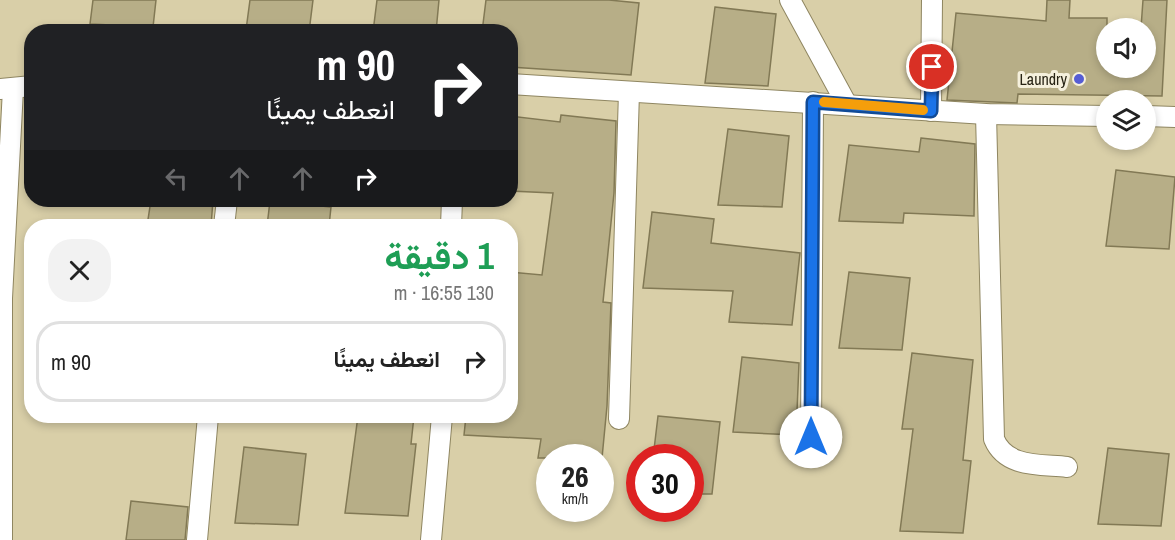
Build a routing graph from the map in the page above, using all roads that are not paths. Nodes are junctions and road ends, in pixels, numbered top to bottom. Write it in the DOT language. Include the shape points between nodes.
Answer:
graph roads {
  1 [pos="790,0"];
  2 [pos="932,0"];
  3 [pos="518,85"];
  4 [pos="15,88"];
  5 [pos="629,92"];
  6 [pos="813,102"];
  7 [pos="846,103"];
  8 [pos="931,111"];
  9 [pos="986,114"];
  10 [pos="1096,116"];
  11 [pos="1156,116"];
  12 [pos="1175,117"];
  13 [pos="1,298"];
  14 [pos="620,419"];
  15 [pos="207,423"];
  16 [pos="441,423"];
  17 [pos="811,437"];
  18 [pos="2,467"];
  19 [pos="1067,467"];
  20 [pos="2,540"];
  21 [pos="197,540"];
  22 [pos="430,540"];
  1 -- 7 [label="street"];
  2 -- 8 [label="street"];
  3 -- 5 [label="street"];
  4 -- 13 [label="street"];
  5 -- 6 [label="street"];
  5 -- 14 [label="street"];
  6 -- 7 [label="street"];
  6 -- 17 [label="street"];
  7 -- 8 [label="street"];
  8 -- 9 [label="street"];
  9 -- 10 [label="street"];
  9 -- 19 [label="street" via="994,439 1012,460"];
  11 -- 12 [label="street"];
  13 -- 18 [label="street"];
  15 -- 21 [label="street"];
  16 -- 22 [label="street"];
  18 -- 20 [label="street"];
}
